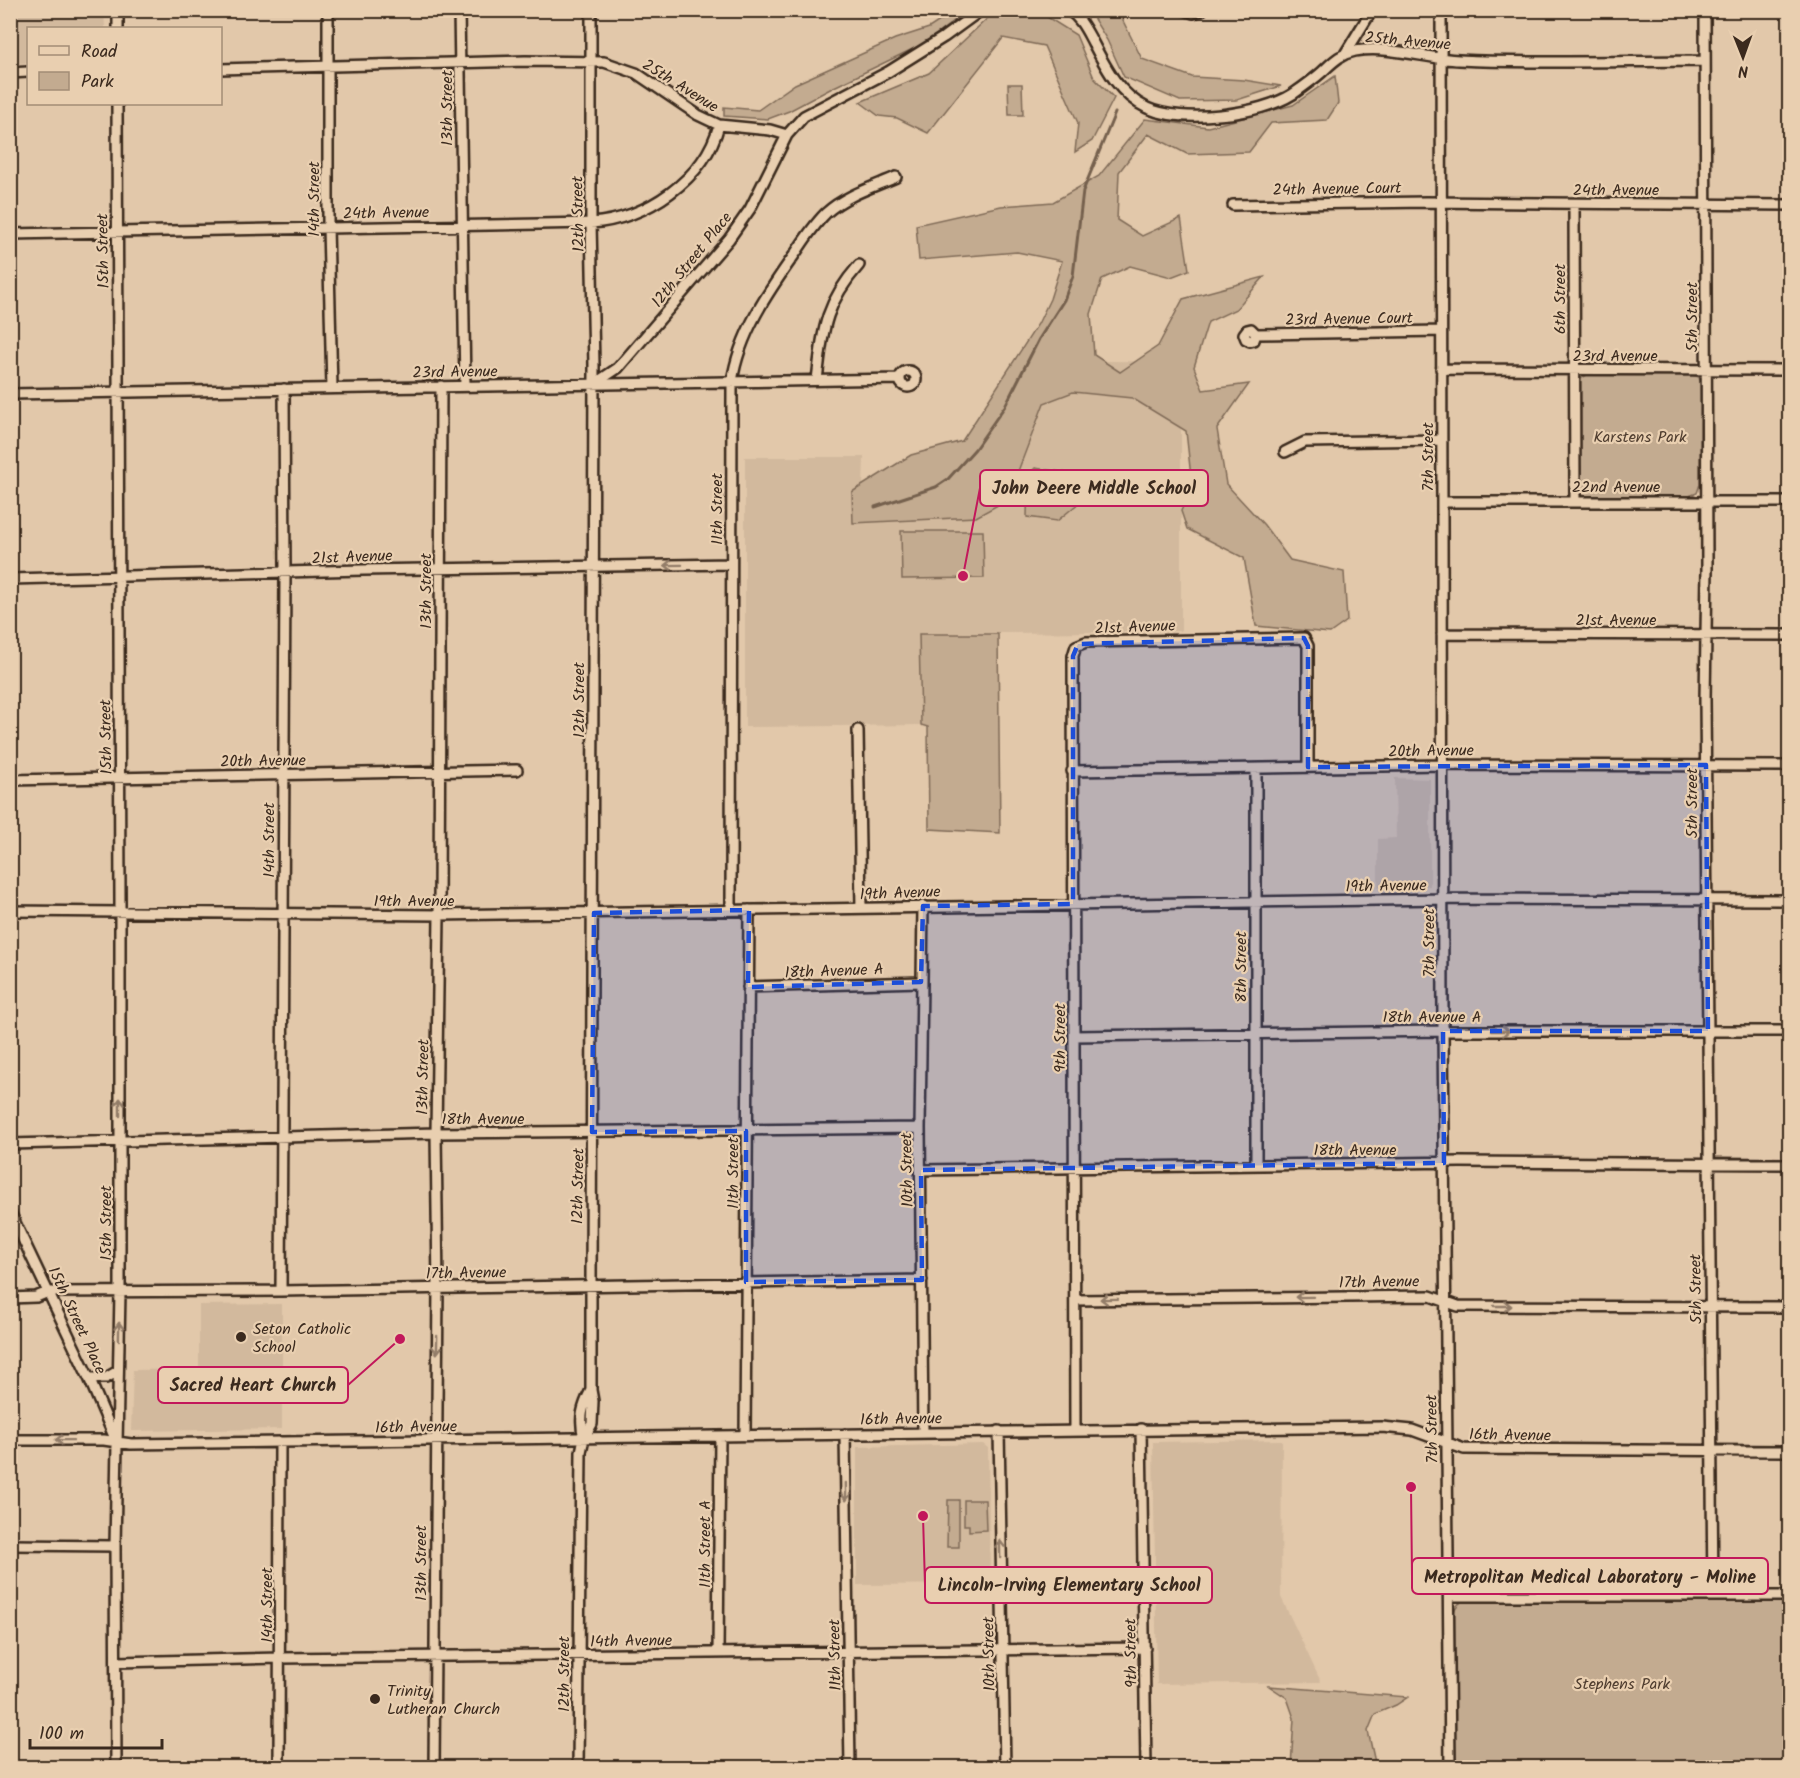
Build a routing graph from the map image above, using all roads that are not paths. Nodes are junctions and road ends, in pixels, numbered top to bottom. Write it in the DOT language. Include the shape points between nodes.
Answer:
graph roads {
  1 [pos="118,10"];
  2 [pos="328,10"];
  3 [pos="459,10"];
  4 [pos="591,10"];
  5 [pos="981,10"];
  6 [pos="1069,10"];
  7 [pos="1185,10"];
  8 [pos="1202,10"];
  9 [pos="1372,10"];
  10 [pos="1441,10"];
  11 [pos="1705,10"];
  12 [pos="118,27"];
  13 [pos="1345,54"];
  14 [pos="1441,58"];
  15 [pos="591,61"];
  16 [pos="1705,62"];
  17 [pos="461,64"];
  18 [pos="328,67"];
  19 [pos="222,69"];
  20 [pos="10,72"];
  21 [pos="27,72"];
  22 [pos="117,105"];
  23 [pos="719,125"];
  24 [pos="787,135"];
  25 [pos="896,177"];
  26 [pos="1442,203"];
  27 [pos="1574,204"];
  28 [pos="1705,204"];
  29 [pos="1233,205"];
  30 [pos="1790,205"];
  31 [pos="591,224"];
  32 [pos="462,226"];
  33 [pos="328,227"];
  34 [pos="117,232"];
  35 [pos="10,234"];
  36 [pos="859,265"];
  37 [pos="1442,331"];
  38 [pos="1256,334"];
  39 [pos="1441,369"];
  40 [pos="1574,370"];
  41 [pos="1706,370"];
  42 [pos="1790,370"];
  43 [pos="900,379"];
  44 [pos="817,380"];
  45 [pos="732,382"];
  46 [pos="594,384"];
  47 [pos="441,386"];
  48 [pos="465,386"];
  49 [pos="332,388"];
  50 [pos="284,389"];
  51 [pos="119,392"];
  52 [pos="10,394"];
  53 [pos="1442,440"];
  54 [pos="1285,452"];
  55 [pos="1575,501"];
  56 [pos="1707,501"];
  57 [pos="1442,502"];
  58 [pos="1790,502"];
  59 [pos="731,564"];
  60 [pos="594,566"];
  61 [pos="440,569"];
  62 [pos="285,573"];
  63 [pos="118,577"];
  64 [pos="10,579"];
  65 [pos="1442,634"];
  66 [pos="1706,634"];
  67 [pos="1790,634"];
  68 [pos="1076,646"];
  69 [pos="858,730"];
  70 [pos="1442,765"];
  71 [pos="1706,765"];
  72 [pos="1790,766"];
  73 [pos="1308,767"];
  74 [pos="1256,769"];
  75 [pos="517,770"];
  76 [pos="1072,771"];
  77 [pos="440,772"];
  78 [pos="284,775"];
  79 [pos="120,778"];
  80 [pos="10,780"];
  81 [pos="1443,899"];
  82 [pos="1707,899"];
  83 [pos="1790,900"];
  84 [pos="1256,902"];
  85 [pos="1073,904"];
  86 [pos="923,906"];
  87 [pos="861,908"];
  88 [pos="731,910"];
  89 [pos="749,910"];
  90 [pos="10,911"];
  91 [pos="120,911"];
  92 [pos="594,913"];
  93 [pos="283,915"];
  94 [pos="439,915"];
  95 [pos="921,982"];
  96 [pos="748,987"];
  97 [pos="1443,1031"];
  98 [pos="1708,1031"];
  99 [pos="1790,1031"];
  100 [pos="1255,1034"];
  101 [pos="1074,1036"];
  102 [pos="920,1128"];
  103 [pos="746,1131"];
  104 [pos="592,1132"];
  105 [pos="436,1133"];
  106 [pos="282,1138"];
  107 [pos="120,1142"];
  108 [pos="10,1144"];
  109 [pos="1444,1163"];
  110 [pos="1709,1163"];
  111 [pos="1790,1164"];
  112 [pos="1256,1165"];
  113 [pos="1074,1168"];
  114 [pos="921,1170"];
  115 [pos="10,1212"];
  116 [pos="922,1280"];
  117 [pos="746,1282"];
  118 [pos="591,1285"];
  119 [pos="438,1287"];
  120 [pos="281,1291"];
  121 [pos="120,1292"];
  122 [pos="48,1293"];
  123 [pos="10,1298"];
  124 [pos="1075,1300"];
  125 [pos="1445,1301"];
  126 [pos="1711,1307"];
  127 [pos="1790,1307"];
  128 [pos="118,1371"];
  129 [pos="89,1378"];
  130 [pos="1141,1430"];
  131 [pos="999,1431"];
  132 [pos="1075,1431"];
  133 [pos="923,1433"];
  134 [pos="845,1434"];
  135 [pos="720,1436"];
  136 [pos="746,1436"];
  137 [pos="584,1438"];
  138 [pos="10,1440"];
  139 [pos="436,1440"];
  140 [pos="280,1442"];
  141 [pos="117,1443"];
  142 [pos="1446,1443"];
  143 [pos="1712,1450"];
  144 [pos="1790,1451"];
  145 [pos="10,1545"];
  146 [pos="115,1546"];
  147 [pos="1449,1596"];
  148 [pos="1713,1596"];
  149 [pos="1790,1596"];
  150 [pos="1145,1648"];
  151 [pos="1002,1649"];
  152 [pos="849,1652"];
  153 [pos="718,1653"];
  154 [pos="435,1656"];
  155 [pos="578,1656"];
  156 [pos="281,1658"];
  157 [pos="117,1662"];
  158 [pos="116,1767"];
  159 [pos="279,1767"];
  160 [pos="434,1767"];
  161 [pos="578,1767"];
  162 [pos="850,1767"];
  163 [pos="1005,1767"];
  164 [pos="1146,1767"];
  165 [pos="1450,1767"];
  1 -- 12 [label="street"];
  2 -- 18 [label="street, 14th Street"];
  3 -- 17 [label="street, 13th Street"];
  4 -- 15 [label="street, 12th Street"];
  5 -- 24 [label="street" via="896,67 804,116"];
  6 -- 13 [label="street, 25th Avenue" via="1081,21 1109,75 1128,96 1165,113 1233,114 1256,109 1290,96"];
  7 -- 8 [label="street"];
  9 -- 13 [label="street"];
  10 -- 14 [label="street, 7th Street"];
  11 -- 16 [label="street, 5th Street"];
  13 -- 14 [label="street, 25th Avenue" via="1369,50"];
  14 -- 16 [label="street, 25th Avenue"];
  14 -- 26 [label="street, 7th Street"];
  15 -- 17 [label="street, 25th Avenue"];
  15 -- 23 [label="street, 25th Avenue" via="636,73"];
  15 -- 31 [label="street, 12th Street"];
  16 -- 28 [label="street, 5th Street"];
  17 -- 18 [label="street, 25th Avenue"];
  17 -- 32 [label="street, 13th Street"];
  18 -- 19 [label="street, 25th Avenue"];
  18 -- 33 [label="street, 14th Street"];
  20 -- 21 [label="street"];
  22 -- 34 [label="street, 15th Street"];
  23 -- 24 [label="street, 25th Avenue"];
  23 -- 31 [label="street, 24th Avenue" via="702,163 677,187 638,212 616,221"];
  24 -- 46 [label="street, 12th Street Place" via="750,210 729,239 618,368"];
  25 -- 45 [label="street, 11th Street" via="826,213 755,315 737,358"];
  26 -- 27 [label="street, 24th Avenue"];
  26 -- 29 [label="street, 24th Avenue Court"];
  26 -- 37 [label="street, 7th Street"];
  27 -- 28 [label="street, 24th Avenue"];
  27 -- 40 [label="street, 6th Street"];
  28 -- 30 [label="street, 24th Avenue"];
  28 -- 41 [label="street, 5th Street"];
  31 -- 32 [label="street, 24th Avenue"];
  31 -- 46 [label="street, 12th Street"];
  32 -- 33 [label="street, 24th Avenue"];
  32 -- 48 [label="street, 13th Street"];
  33 -- 34 [label="street, 24th Avenue"];
  33 -- 49 [label="street, 14th Street"];
  34 -- 35 [label="street, 24th Avenue"];
  34 -- 51 [label="street, 15th Street"];
  36 -- 44 [label="street" via="832,302 826,318"];
  37 -- 38 [label="street, 23rd Avenue Court"];
  37 -- 39 [label="street, 7th Street"];
  39 -- 40 [label="street, 23rd Avenue"];
  39 -- 53 [label="street, 7th Street"];
  40 -- 41 [label="street, 23rd Avenue"];
  40 -- 55 [label="street, 6th Street"];
  41 -- 42 [label="street, 23rd Avenue"];
  41 -- 56 [label="street, 5th Street"];
  43 -- 44 [label="street, 23rd Avenue"];
  44 -- 45 [label="street, 23rd Avenue"];
  45 -- 46 [label="street, 23rd Avenue"];
  45 -- 59 [label="street, 11th Street"];
  46 -- 48 [label="street, 23rd Avenue"];
  46 -- 60 [label="street, 12th Street"];
  47 -- 48 [label="street, 23rd Avenue"];
  47 -- 49 [label="street, 23rd Avenue"];
  47 -- 61 [label="street, 13th Street"];
  49 -- 50 [label="street, 23rd Avenue"];
  50 -- 51 [label="street, 23rd Avenue"];
  50 -- 62 [label="street, 14th Street"];
  51 -- 52 [label="street, 23rd Avenue"];
  51 -- 63 [label="street, 15th Street"];
  53 -- 54 [label="street" via="1305,442"];
  53 -- 57 [label="street, 7th Street"];
  55 -- 56 [label="street, 22nd Avenue"];
  55 -- 57 [label="street, 22nd Avenue"];
  56 -- 58 [label="street, 22nd Avenue"];
  56 -- 66 [label="street, 5th Street"];
  57 -- 65 [label="street, 7th Street"];
  59 -- 60 [label="street, 21st Avenue, one-way"];
  59 -- 88 [label="street, 11th Street"];
  60 -- 61 [label="street, 21st Avenue"];
  60 -- 92 [label="street, 12th Street"];
  61 -- 62 [label="street, 21st Avenue"];
  61 -- 77 [label="street, 13th Street"];
  62 -- 63 [label="street, 21st Avenue"];
  62 -- 78 [label="street, 14th Street"];
  63 -- 64 [label="street, 21st Avenue"];
  63 -- 79 [label="street, 15th Street"];
  65 -- 66 [label="street, 21st Avenue"];
  65 -- 70 [label="street, 7th Street"];
  66 -- 67 [label="street, 21st Avenue"];
  66 -- 71 [label="street, 5th Street"];
  68 -- 73 [label="street, 21st Avenue" via="1086,642 1304,638 1308,646"];
  68 -- 76 [label="street, 9th Street"];
  69 -- 87 [label="street"];
  70 -- 71 [label="street, 20th Avenue"];
  70 -- 73 [label="street, 20th Avenue"];
  70 -- 81 [label="street, 7th Street"];
  71 -- 72 [label="street, 20th Avenue"];
  71 -- 82 [label="street, 5th Street"];
  73 -- 74 [label="street, 20th Avenue"];
  74 -- 76 [label="street, 20th Avenue"];
  74 -- 84 [label="street, 8th Street"];
  75 -- 77 [label="street, 20th Avenue"];
  76 -- 85 [label="street, 9th Street"];
  77 -- 78 [label="street, 20th Avenue"];
  77 -- 94 [label="street, 13th Street"];
  78 -- 79 [label="street, 20th Avenue"];
  78 -- 93 [label="street, 14th Street"];
  79 -- 80 [label="street, 20th Avenue"];
  79 -- 91 [label="street, 15th Street"];
  81 -- 82 [label="street, 19th Avenue"];
  81 -- 84 [label="street, 19th Avenue"];
  81 -- 97 [label="street, 7th Street"];
  82 -- 83 [label="street, 19th Avenue"];
  82 -- 98 [label="street, 5th Street"];
  84 -- 85 [label="street, 19th Avenue"];
  84 -- 100 [label="street, 8th Street"];
  85 -- 86 [label="street, 19th Avenue"];
  85 -- 101 [label="street, 9th Street"];
  86 -- 87 [label="street, 19th Avenue"];
  86 -- 95 [label="street, 10th Street"];
  87 -- 89 [label="street, 19th Avenue"];
  88 -- 89 [label="street, 19th Avenue"];
  88 -- 92 [label="street, 19th Avenue"];
  89 -- 96 [label="street, 11th Street"];
  90 -- 91 [label="street, 19th Avenue"];
  91 -- 93 [label="street, 19th Avenue"];
  107 -- 91 [label="street, 15th Street, one-way"];
  92 -- 94 [label="street, 19th Avenue"];
  92 -- 104 [label="street, 12th Street"];
  93 -- 94 [label="street, 19th Avenue"];
  93 -- 106 [label="street, 14th Street"];
  94 -- 105 [label="street, 13th Street"];
  95 -- 96 [label="street, 18th Avenue A"];
  95 -- 102 [label="street, 10th Street"];
  96 -- 103 [label="street, 11th Street"];
  97 -- 98 [label="street, 18th Avenue A, one-way"];
  97 -- 100 [label="street, 18th Avenue A"];
  97 -- 109 [label="street, 7th Street"];
  98 -- 99 [label="street, 18th Avenue A"];
  98 -- 110 [label="street, 5th Street"];
  100 -- 101 [label="street, 18th Avenue A"];
  100 -- 112 [label="street, 8th Street"];
  101 -- 113 [label="street, 9th Street"];
  102 -- 103 [label="street, 18th Avenue"];
  102 -- 114 [label="street, 10th Street"];
  103 -- 104 [label="street, 18th Avenue"];
  103 -- 117 [label="street, 11th Street"];
  104 -- 105 [label="street, 18th Avenue"];
  104 -- 118 [label="street, 12th Street"];
  105 -- 106 [label="street, 18th Avenue"];
  105 -- 119 [label="street, 13th Street"];
  106 -- 107 [label="street, 18th Avenue"];
  106 -- 120 [label="street, 14th Street"];
  107 -- 108 [label="street, 18th Avenue"];
  107 -- 121 [label="street, 15th Street"];
  109 -- 110 [label="street, 18th Avenue"];
  109 -- 112 [label="street, 18th Avenue"];
  109 -- 125 [label="street, 7th Street"];
  110 -- 111 [label="street, 18th Avenue"];
  110 -- 126 [label="street, 5th Street"];
  112 -- 113 [label="street, 18th Avenue"];
  113 -- 114 [label="street, 18th Avenue"];
  113 -- 124 [label="street, 9th Street"];
  114 -- 116 [label="street, 10th Street"];
  115 -- 122 [label="street, 15th Street Place"];
  116 -- 117 [label="street, 17th Avenue"];
  116 -- 133 [label="street, 10th Street"];
  117 -- 118 [label="street, 17th Avenue"];
  117 -- 136 [label="street, 11th Street"];
  118 -- 119 [label="street, 17th Avenue"];
  118 -- 137 [label="street, 12th Street" via="592,1424"];
  119 -- 120 [label="street, 17th Avenue"];
  119 -- 139 [label="street, 13th Street, one-way"];
  120 -- 121 [label="street, 17th Avenue"];
  121 -- 122 [label="street, 17th Avenue"];
  128 -- 121 [label="street, 15th Street, one-way"];
  122 -- 123 [label="street, 17th Avenue"];
  122 -- 129 [label="street, 15th Street Place"];
  125 -- 124 [label="street, 17th Avenue, one-way" via="1430,1296"];
  124 -- 132 [label="street, 9th Street"];
  125 -- 126 [label="street, 17th Avenue, one-way" via="1458,1306"];
  125 -- 142 [label="street, 7th Street"];
  126 -- 127 [label="street, 17th Avenue"];
  126 -- 143 [label="street, 5th Street"];
  128 -- 129 [label="street" via="106,1377"];
  128 -- 141 [label="street, 15th Street"];
  129 -- 141 [label="street, 15th Street Place"];
  130 -- 132 [label="street, 16th Avenue"];
  130 -- 142 [label="street, 16th Avenue" via="1382,1427 1412,1430"];
  130 -- 150 [label="street, 9th Street"];
  131 -- 132 [label="street, 16th Avenue"];
  131 -- 133 [label="street, 16th Avenue"];
  151 -- 131 [label="street, 10th Street, one-way"];
  133 -- 134 [label="street, 16th Avenue"];
  134 -- 136 [label="street, 16th Avenue"];
  134 -- 152 [label="street, 11th Street, one-way"];
  135 -- 136 [label="street, 16th Avenue"];
  135 -- 137 [label="street, 16th Avenue"];
  135 -- 153 [label="street, 11th Street A"];
  137 -- 139 [label="street, 16th Avenue"];
  137 -- 155 [label="street, 12th Street"];
  141 -- 138 [label="street, 16th Avenue, one-way"];
  139 -- 140 [label="street, 16th Avenue"];
  139 -- 154 [label="street, 13th Street"];
  140 -- 141 [label="street, 16th Avenue"];
  140 -- 156 [label="street, 14th Street"];
  141 -- 146 [label="street"];
  142 -- 143 [label="street, 16th Avenue" via="1486,1450"];
  142 -- 147 [label="street, 7th Street"];
  143 -- 144 [label="street, 16th Avenue"];
  143 -- 148 [label="street, 5th Street"];
  145 -- 146 [label="street"];
  146 -- 157 [label="street"];
  147 -- 148 [label="street"];
  147 -- 165 [label="street, 7th Street"];
  148 -- 149 [label="street"];
  150 -- 151 [label="street, 14th Avenue"];
  150 -- 164 [label="street, 9th Street"];
  151 -- 152 [label="street, 14th Avenue"];
  151 -- 163 [label="street, 10th Street"];
  152 -- 153 [label="street, 14th Avenue"];
  152 -- 162 [label="street, 11th Street"];
  153 -- 155 [label="street, 14th Avenue"];
  154 -- 155 [label="street, 14th Avenue"];
  154 -- 156 [label="street, 14th Avenue"];
  154 -- 160 [label="street, 13th Street"];
  155 -- 161 [label="street, 12th Street"];
  156 -- 157 [label="street, 14th Avenue"];
  156 -- 159 [label="street, 14th Street"];
  157 -- 158 [label="street"];
}
